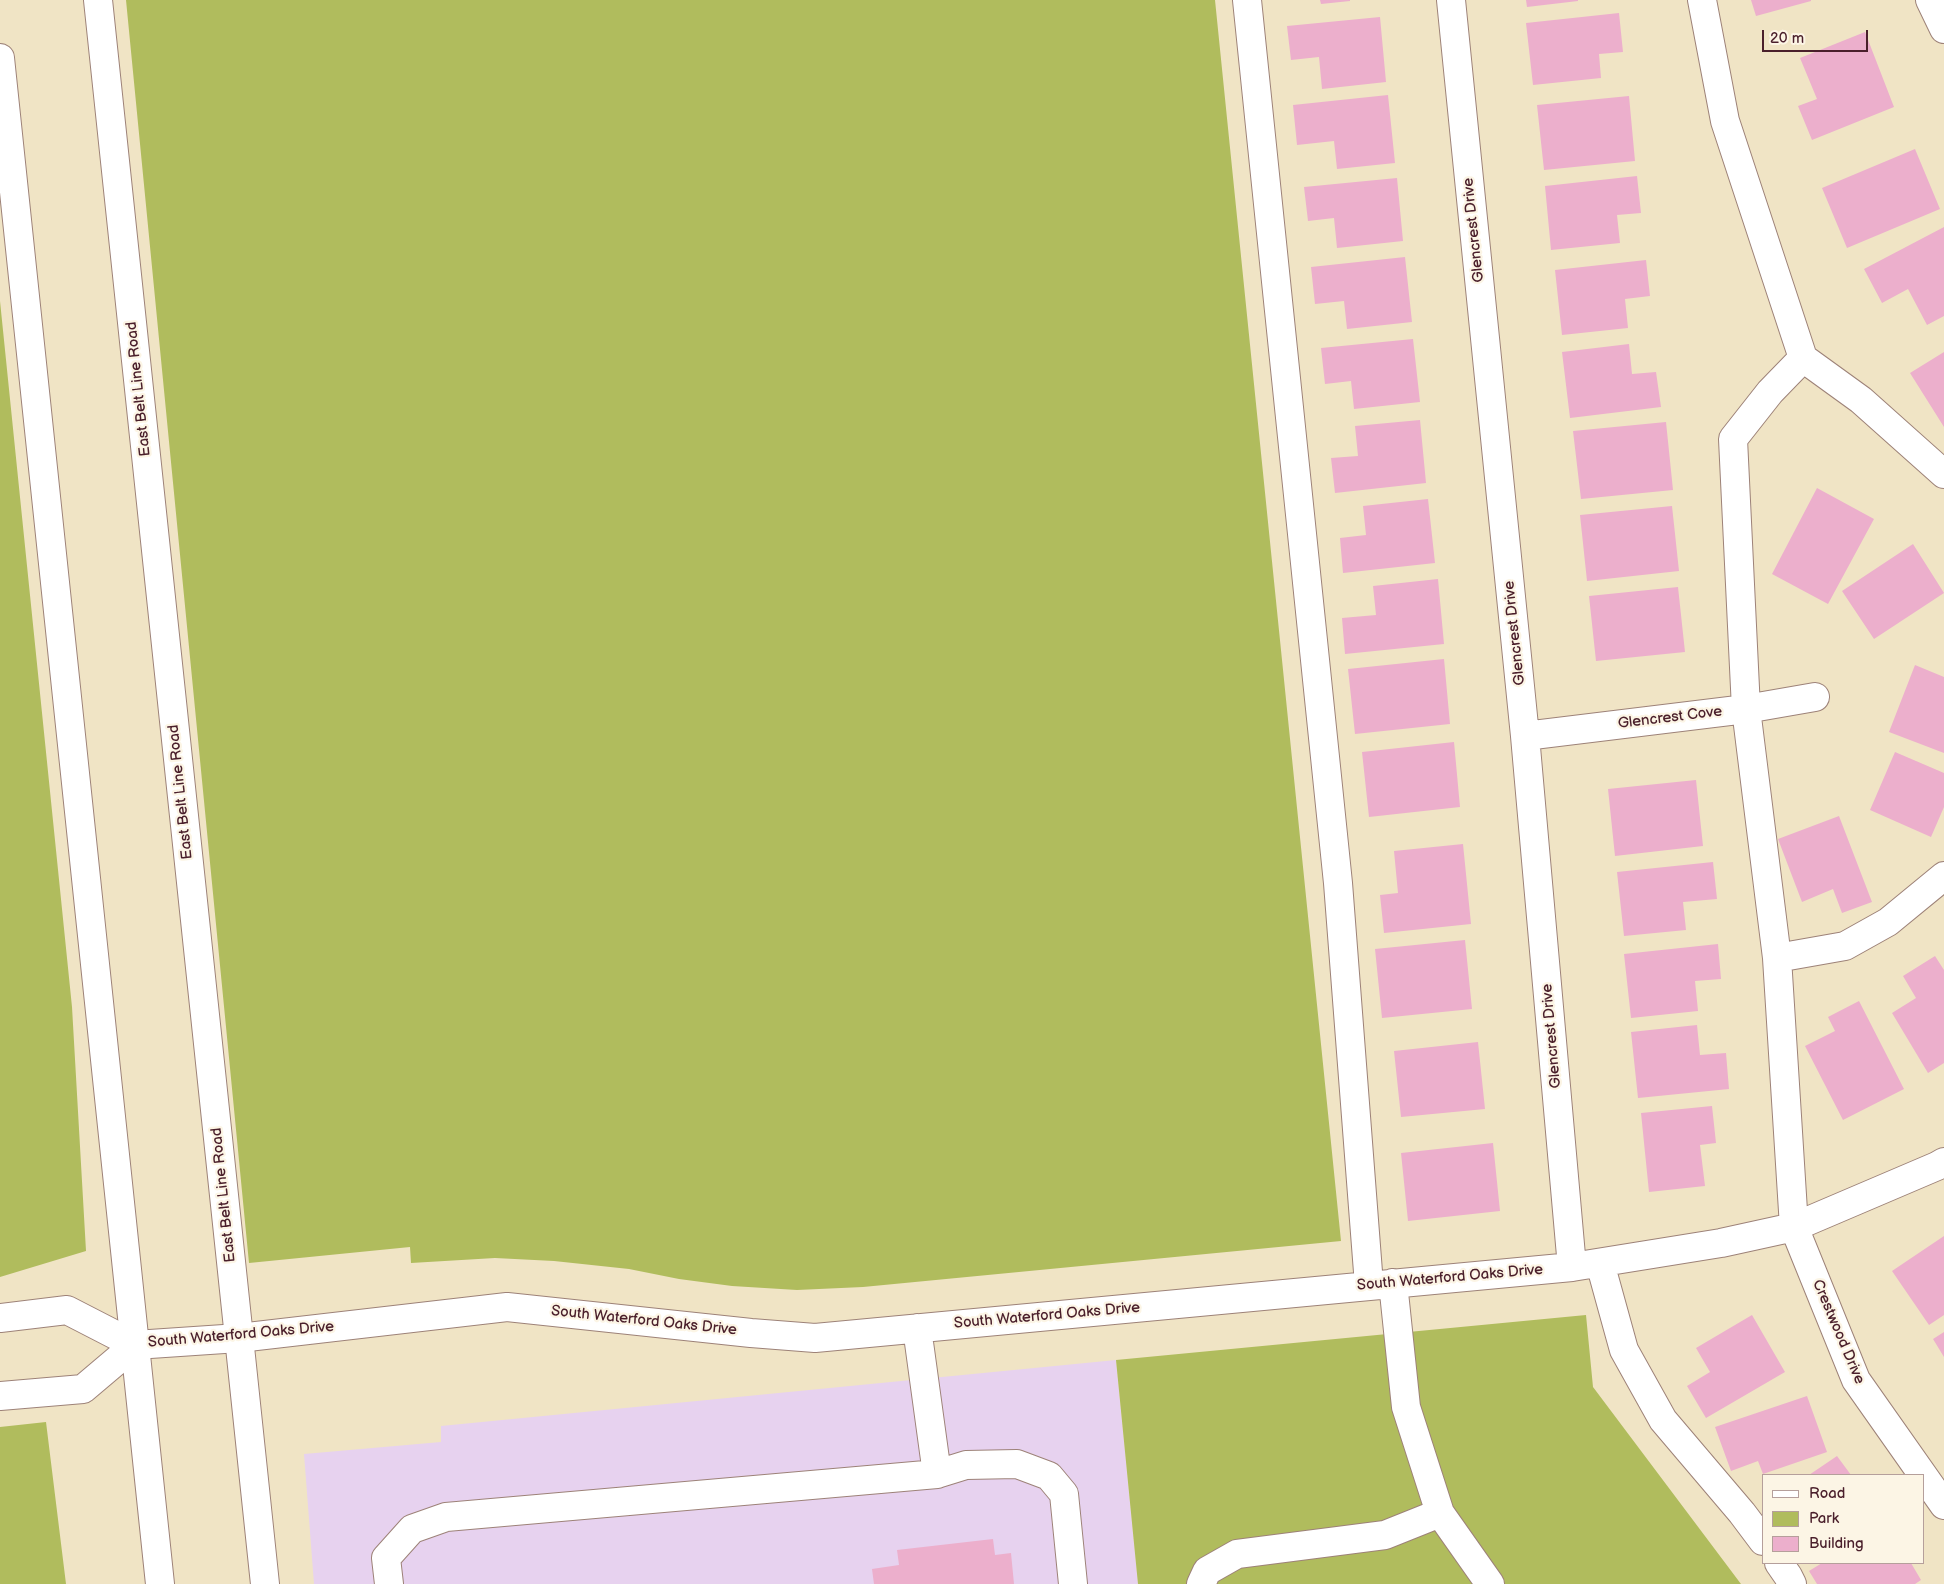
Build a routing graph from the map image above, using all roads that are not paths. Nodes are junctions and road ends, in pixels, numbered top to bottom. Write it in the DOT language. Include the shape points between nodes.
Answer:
graph roads {
  1 [pos="98,0"];
  2 [pos="1248,0"];
  3 [pos="1451,0"];
  4 [pos="1702,0"];
  5 [pos="1930,0"];
  6 [pos="1944,29"];
  7 [pos="0,58"];
  8 [pos="1803,358"];
  9 [pos="1944,474"];
  10 [pos="1816,697"];
  11 [pos="1746,709"];
  12 [pos="1525,736"];
  13 [pos="1944,876"];
  14 [pos="1777,958"];
  15 [pos="1944,1162"];
  16 [pos="1794,1227"];
  17 [pos="1600,1263"];
  18 [pos="1572,1267"];
  19 [pos="1381,1284"];
  20 [pos="0,1318"];
  21 [pos="917,1328"];
  22 [pos="239,1338"];
  23 [pos="135,1345"];
  24 [pos="0,1396"];
  25 [pos="937,1474"];
  26 [pos="1922,1474"];
  27 [pos="1924,1477"];
  28 [pos="1944,1505"];
  29 [pos="1440,1513"];
  30 [pos="1762,1540"];
  31 [pos="1780,1564"];
  32 [pos="160,1584"];
  33 [pos="264,1584"];
  34 [pos="389,1584"];
  35 [pos="1073,1584"];
  36 [pos="1201,1584"];
  37 [pos="1490,1584"];
  38 [pos="1792,1584"];
  1 -- 22 [label="street, East Belt Line Road"];
  2 -- 19 [label="street"];
  3 -- 12 [label="street, Glencrest Drive"];
  4 -- 8 [label="street" via="1725,120"];
  5 -- 6 [label="street"];
  7 -- 23 [label="street"];
  8 -- 9 [label="street" via="1861,400"];
  8 -- 11 [label="street, Crestwood Drive" via="1770,392 1733,439"];
  10 -- 11 [label="street, Glencrest Cove"];
  11 -- 12 [label="street, Glencrest Cove"];
  11 -- 14 [label="street, Crestwood Drive"];
  12 -- 18 [label="street, Glencrest Drive"];
  13 -- 14 [label="street" via="1888,922 1845,946"];
  14 -- 16 [label="street, Crestwood Drive"];
  15 -- 16 [label="street, South Waterford Oaks Drive"];
  16 -- 17 [label="street, South Waterford Oaks Drive"];
  16 -- 26 [label="street, Crestwood Drive" via="1856,1380"];
  17 -- 18 [label="street, South Waterford Oaks Drive"];
  17 -- 30 [label="street" via="1624,1350 1662,1420"];
  18 -- 19 [label="street, South Waterford Oaks Drive"];
  19 -- 21 [label="street, South Waterford Oaks Drive"];
  19 -- 29 [label="street" via="1406,1407"];
  20 -- 23 [label="street" via="67,1310"];
  21 -- 22 [label="street, South Waterford Oaks Drive" via="815,1338 507,1306"];
  21 -- 25 [label="street"];
  22 -- 23 [label="street, South Waterford Oaks Drive"];
  22 -- 33 [label="street, East Belt Line Road"];
  23 -- 24 [label="street" via="83,1389"];
  23 -- 32 [label="street"];
  25 -- 34 [label="street" via="446,1517 412,1529 386,1558"];
  25 -- 35 [label="street" via="966,1464 1017,1464 1049,1476 1064,1494"];
  27 -- 28 [label="street, Crestwood Drive"];
  29 -- 36 [label="street" via="1385,1535 1237,1554 1207,1571"];
  29 -- 37 [label="street"];
  31 -- 38 [label="street"];
}
